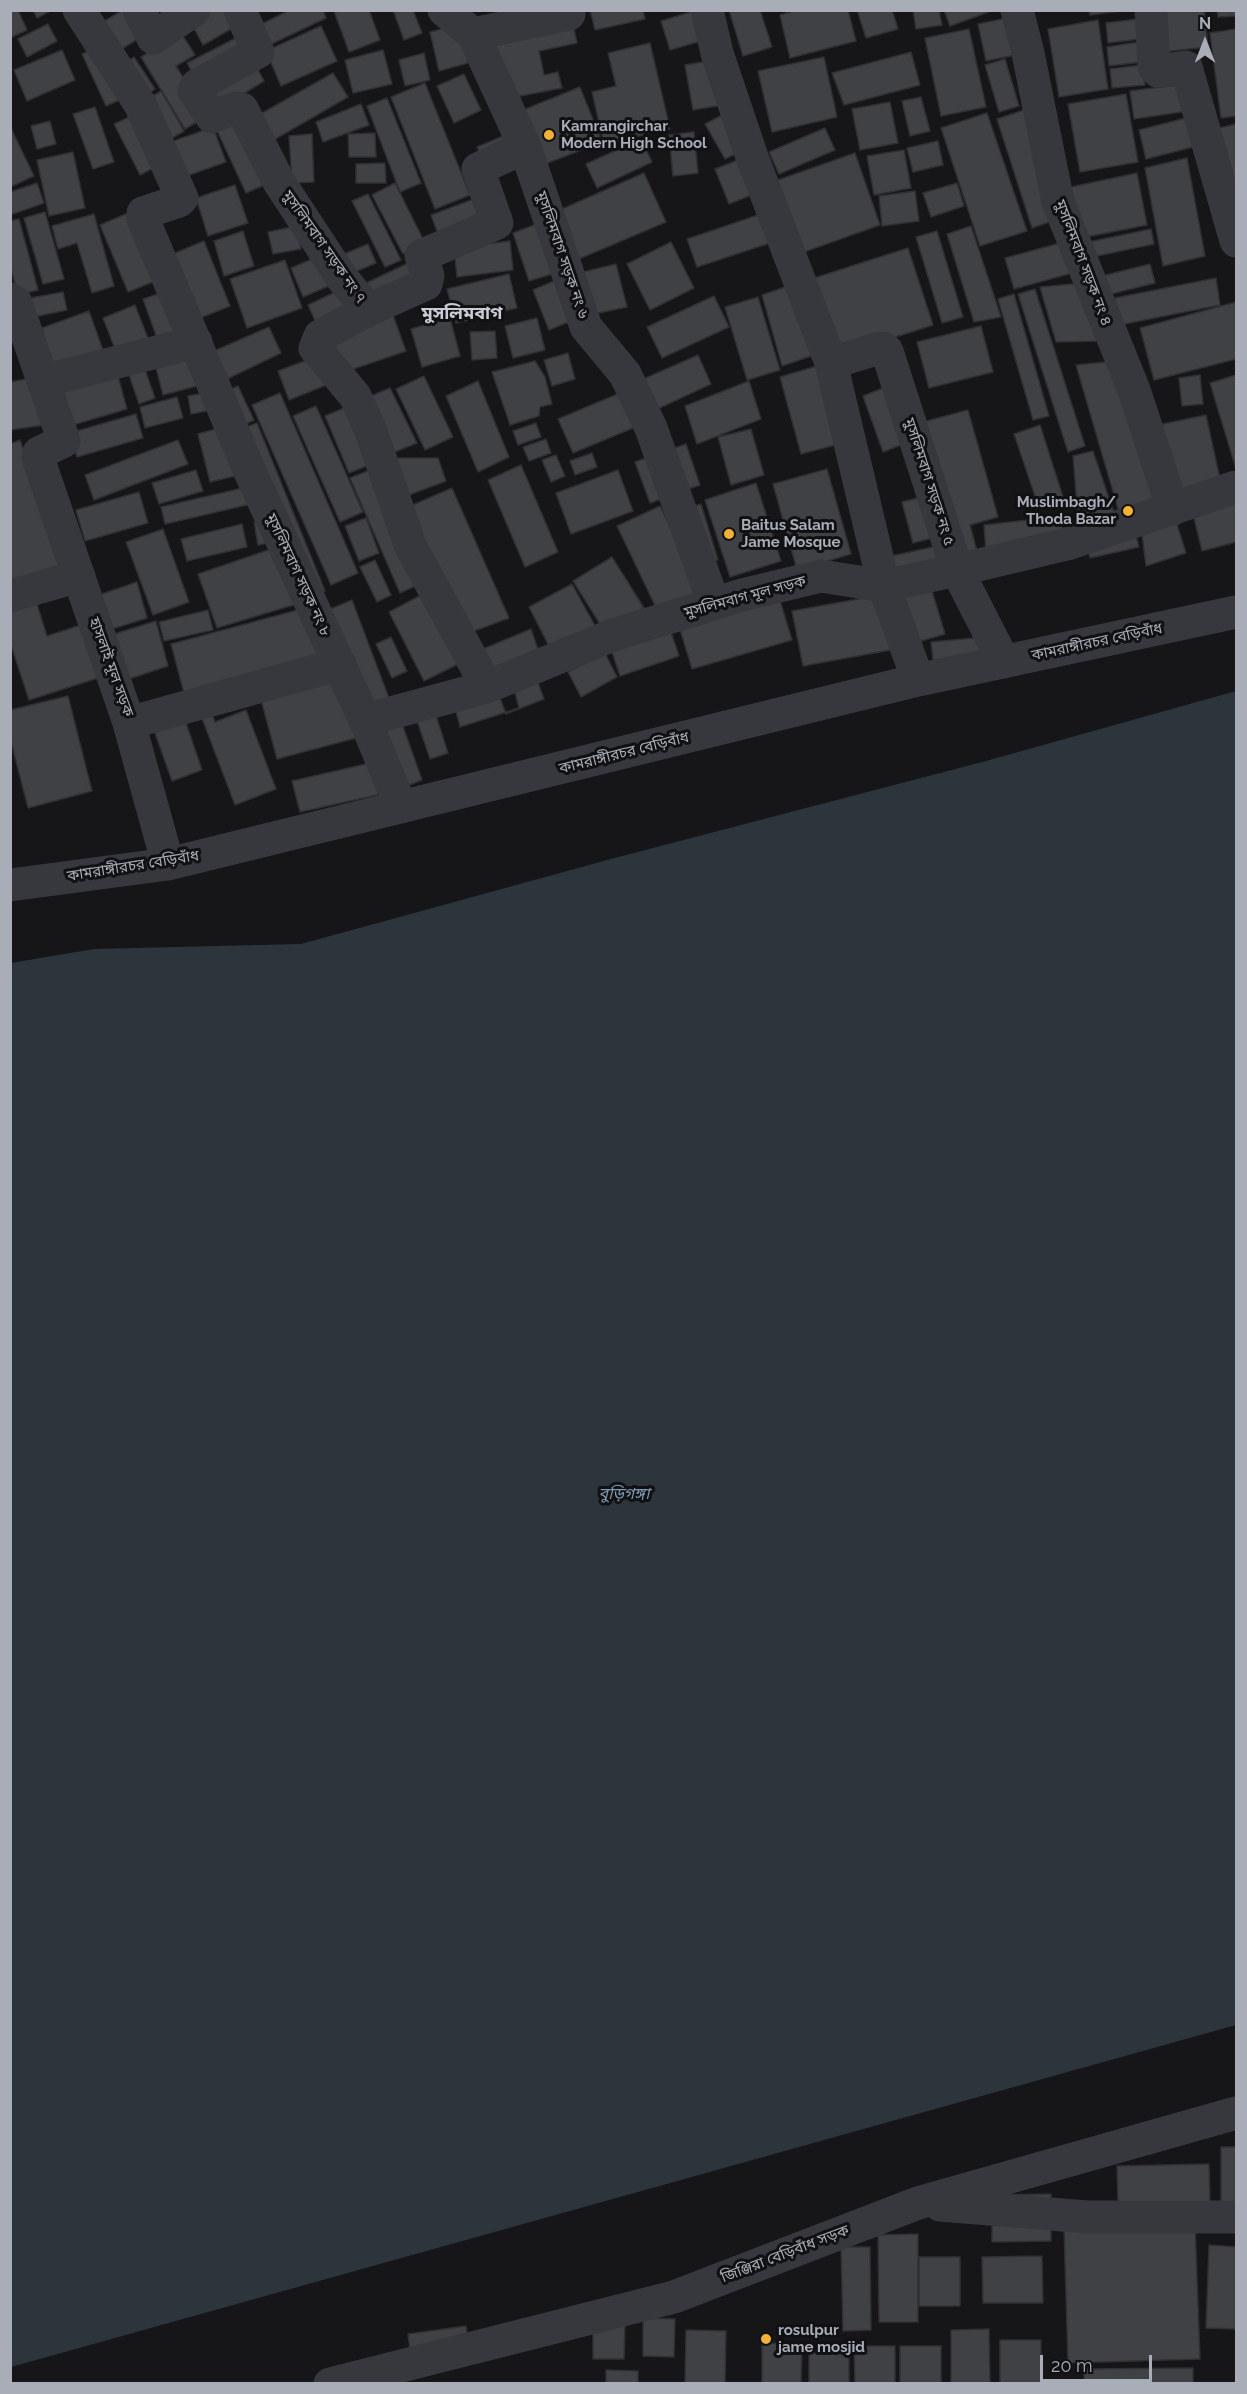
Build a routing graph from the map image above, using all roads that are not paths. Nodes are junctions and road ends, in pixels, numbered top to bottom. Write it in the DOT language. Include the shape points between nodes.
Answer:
graph roads {
  1 [pos="79,10"];
  2 [pos="139,10"];
  3 [pos="194,10"];
  4 [pos="240,10"];
  5 [pos="444,10"];
  6 [pos="569,10"];
  7 [pos="707,10"];
  8 [pos="1017,10"];
  9 [pos="1151,10"];
  10 [pos="473,34"];
  11 [pos="525,147"];
  12 [pos="1236,240"];
  13 [pos="10,299"];
  14 [pos="368,310"];
  15 [pos="196,342"];
  16 [pos="831,363"];
  17 [pos="43,381"];
  18 [pos="1236,487"];
  19 [pos="1173,509"];
  20 [pos="957,570"];
  21 [pos="79,576"];
  22 [pos="884,586"];
  23 [pos="10,596"];
  24 [pos="714,604"];
  25 [pos="1236,612"];
  26 [pos="1004,662"];
  27 [pos="340,664"];
  28 [pos="918,680"];
  29 [pos="487,687"];
  30 [pos="365,720"];
  31 [pos="129,723"];
  32 [pos="401,807"];
  33 [pos="168,864"];
  34 [pos="10,885"];
  35 [pos="1236,2112"];
  36 [pos="918,2203"];
  37 [pos="1236,2217"];
  38 [pos="330,2384"];
  1 -- 15 [label="street, মুসলিমবাগ সড়ক নং ৮" via="140,104 182,198 142,213"];
  2 -- 3 [label="street" via="153,38"];
  4 -- 14 [label="street, মুসলিমবাগ সড়ক নং ৭" via="258,52 197,85 194,91 212,117 242,109 279,182 342,278"];
  5 -- 10 [label="street, মুসলিমবাগ সড়ক নং ৬"];
  6 -- 10 [label="street" via="569,14"];
  7 -- 16 [label="street" via="717,53 752,157"];
  8 -- 19 [label="street, মুসলিমবাগ সড়ক নং ৪" via="1058,202 1134,390"];
  9 -- 12 [label="street" via="1154,67 1158,71 1186,67"];
  10 -- 11 [label="street, মুসলিমবাগ সড়ক নং ৬"];
  11 -- 14 [label="street" via="478,168 497,223 421,256 428,276 426,284"];
  11 -- 24 [label="street, মুসলিমবাগ সড়ক নং ৬" via="586,327 626,374 651,428"];
  13 -- 17 [label="street" via="16,303"];
  14 -- 29 [label="street, মুসলিমবাগ সড়ক নং ৭" via="320,336 315,348 355,396 410,545"];
  15 -- 17 [label="street"];
  15 -- 27 [label="street, মুসলিমবাগ সড়ক নং ৮" via="251,474"];
  16 -- 20 [label="street, মুসলিমবাগ সড়ক নং ৫" via="876,349 887,351"];
  16 -- 22 [label="street"];
  17 -- 21 [label="street, হাসলাই মূল সড়ক" via="64,441 38,455"];
  18 -- 19 [label="street, মুসলিমবাগ মূল সড়ক"];
  19 -- 20 [label="street, মুসলিমবাগ মূল সড়ক" via="1067,544"];
  20 -- 22 [label="street, মুসলিমবাগ মূল সড়ক"];
  20 -- 26 [label="street, মুসলিমবাগ সড়ক নং ৫"];
  21 -- 23 [label="street"];
  21 -- 31 [label="street, হাসলাই মূল সড়ক"];
  22 -- 24 [label="street, মুসলিমবাগ মূল সড়ক" via="821,576"];
  22 -- 28 [label="street"];
  24 -- 29 [label="street, মুসলিমবাগ মূল সড়ক" via="613,634"];
  25 -- 26 [label="street, কামরাঙ্গীরচর বেড়িবাঁধ"];
  26 -- 28 [label="street, কামরাঙ্গীরচর বেড়িবাঁধ"];
  27 -- 30 [label="street, মুসলিমবাগ সড়ক নং ৮"];
  27 -- 31 [label="street, হাসলাই মূল সড়ক"];
  28 -- 32 [label="street, কামরাঙ্গীরচর বেড়িবাঁধ"];
  29 -- 30 [label="street, মুসলিমবাগ মূল সড়ক"];
  30 -- 32 [label="street, মুসলিমবাগ সড়ক নং ৮"];
  31 -- 33 [label="street"];
  32 -- 33 [label="street, কামরাঙ্গীরচর বেড়িবাঁধ"];
  33 -- 34 [label="street, কামরাঙ্গীরচর বেড়িবাঁধ"];
  35 -- 36 [label="street, জিঞ্জিরা বেড়িবাঁধ সড়ক"];
  36 -- 37 [label="street" via="1087,2217"];
  36 -- 38 [label="street, জিঞ্জিরা বেড়িবাঁধ সড়ক" via="674,2297"];
}
